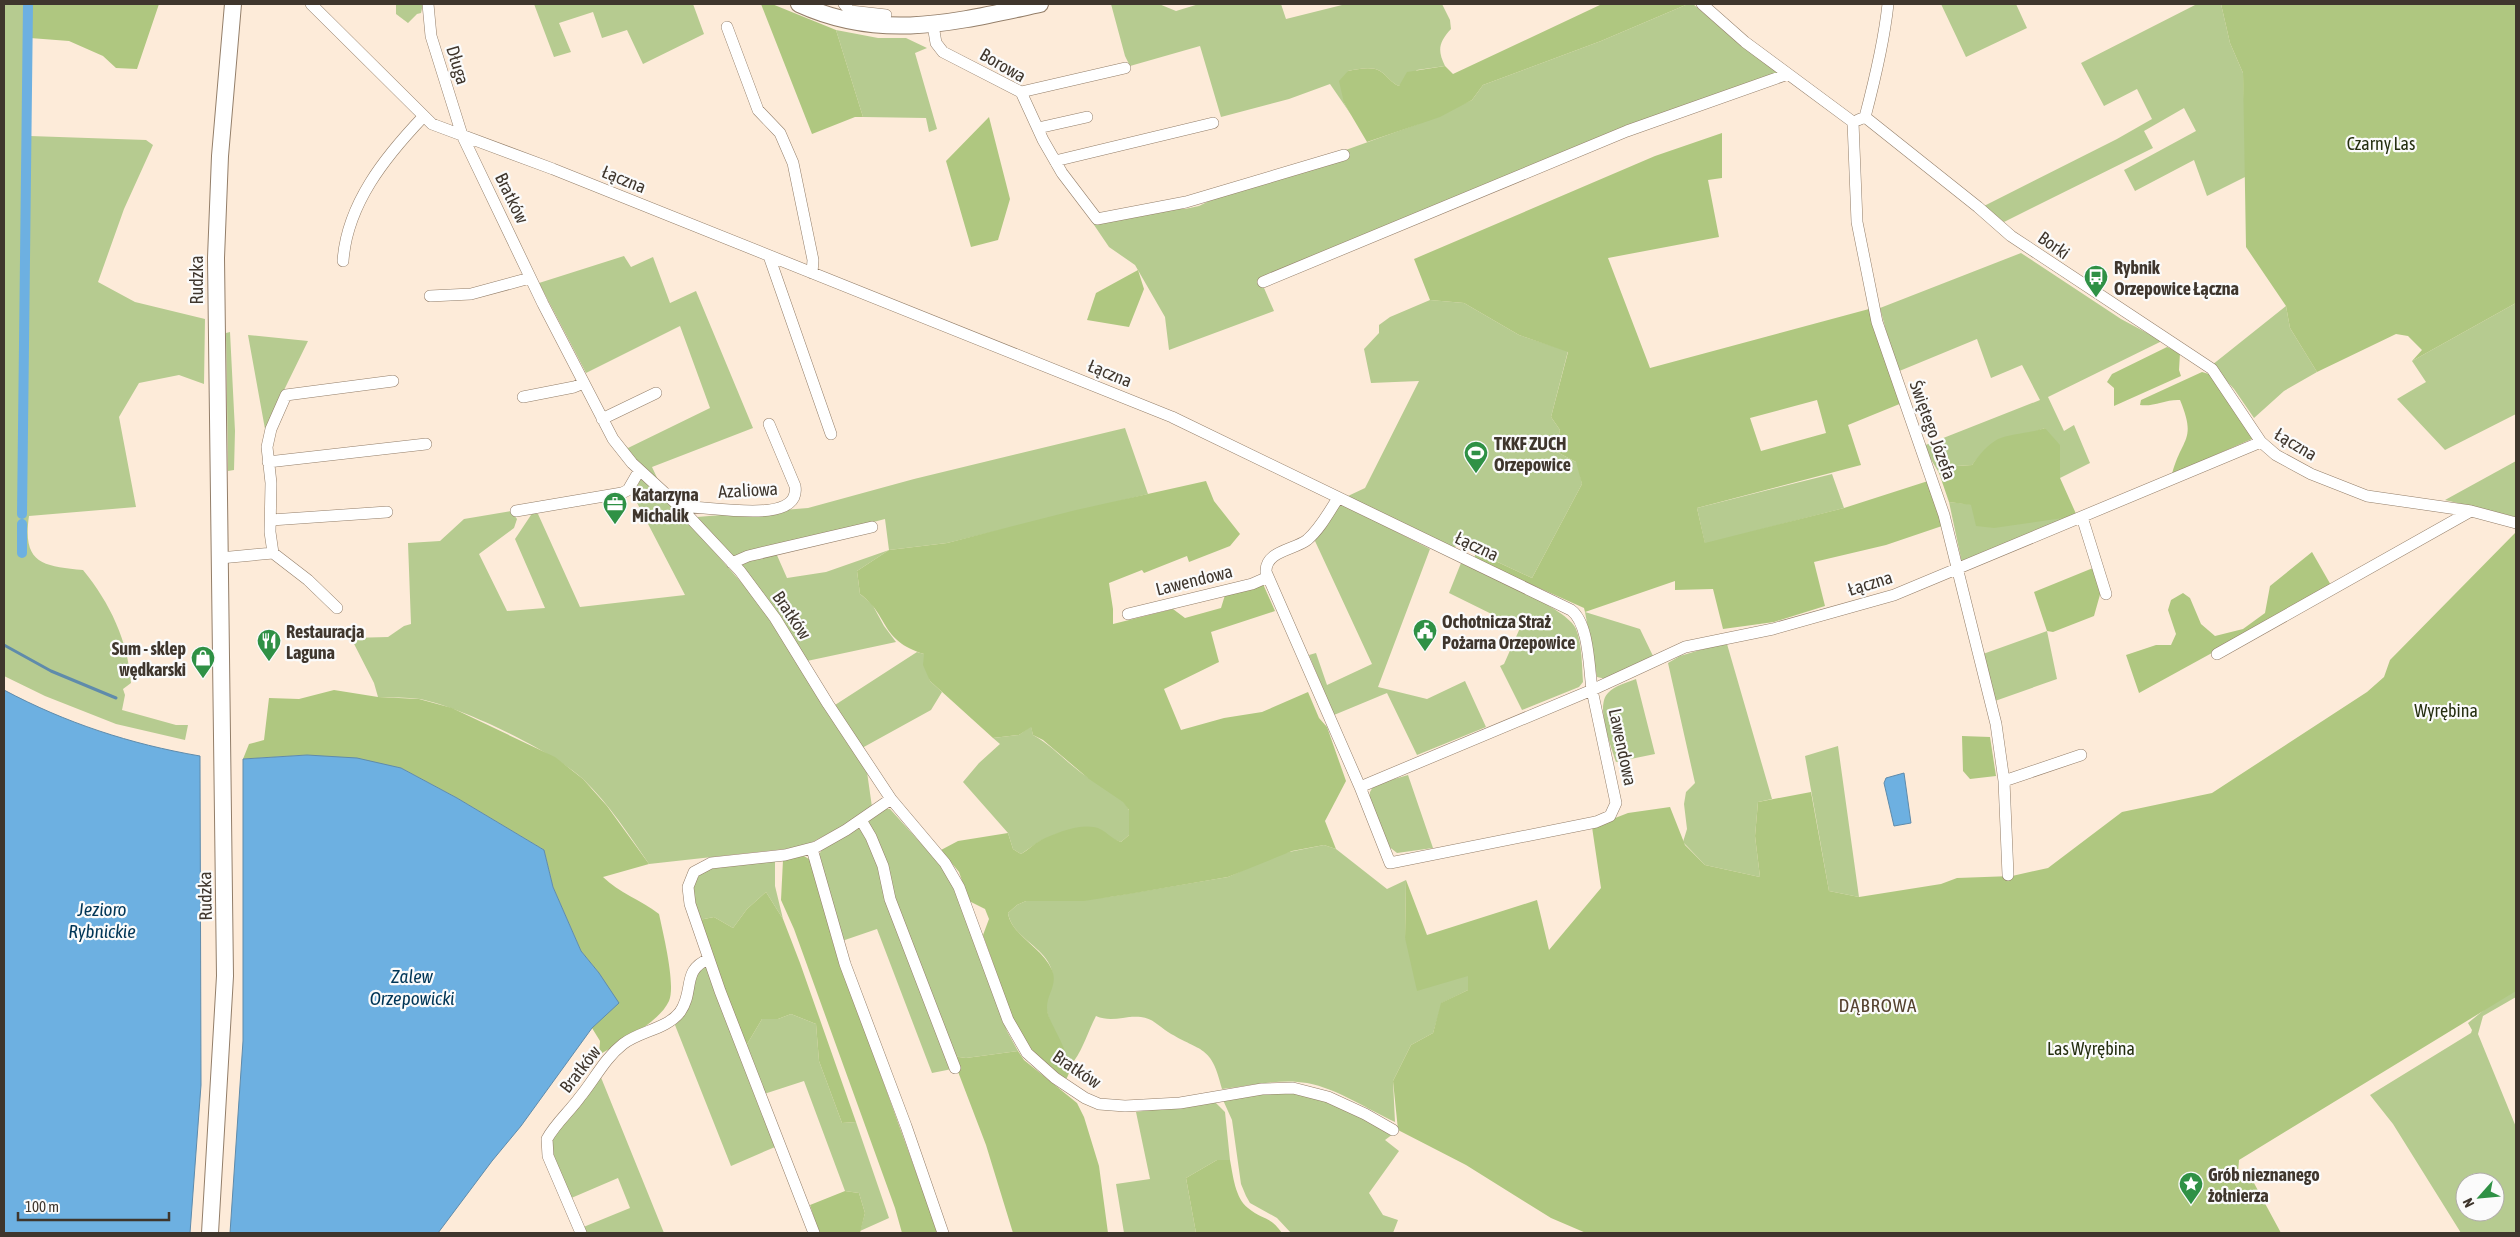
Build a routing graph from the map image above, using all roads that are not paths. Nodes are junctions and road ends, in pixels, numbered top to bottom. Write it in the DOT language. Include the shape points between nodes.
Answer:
graph roads {
  1 [pos="234,4"];
  2 [pos="311,4"];
  3 [pos="428,4"];
  4 [pos="799,4"];
  5 [pos="844,4"];
  6 [pos="1040,4"];
  7 [pos="1702,4"];
  8 [pos="1888,4"];
  9 [pos="886,16"];
  10 [pos="933,25"];
  11 [pos="727,27"];
  12 [pos="1125,68"];
  13 [pos="1788,74"];
  14 [pos="1021,92"];
  15 [pos="424,117"];
  16 [pos="1087,117"];
  17 [pos="1865,117"];
  18 [pos="1853,122"];
  19 [pos="1213,123"];
  20 [pos="1038,128"];
  21 [pos="462,135"];
  22 [pos="1344,155"];
  23 [pos="1055,161"];
  24 [pos="769,256"];
  25 [pos="343,261"];
  26 [pos="812,273"];
  27 [pos="530,278"];
  28 [pos="1262,282"];
  29 [pos="430,296"];
  30 [pos="392,381"];
  31 [pos="584,383"];
  32 [pos="656,393"];
  33 [pos="523,397"];
  34 [pos="602,419"];
  35 [pos="769,424"];
  36 [pos="831,434"];
  37 [pos="2261,442"];
  38 [pos="426,444"];
  39 [pos="268,462"];
  40 [pos="639,470"];
  41 [pos="1338,498"];
  42 [pos="680,507"];
  43 [pos="2471,510"];
  44 [pos="516,511"];
  45 [pos="388,512"];
  46 [pos="2082,517"];
  47 [pos="272,520"];
  48 [pos="2516,523"];
  49 [pos="872,527"];
  50 [pos="273,553"];
  51 [pos="220,558"];
  52 [pos="732,563"];
  53 [pos="1959,569"];
  54 [pos="1268,577"];
  55 [pos="2106,594"];
  56 [pos="337,608"];
  57 [pos="1128,614"];
  58 [pos="2217,654"];
  59 [pos="1592,690"];
  60 [pos="2081,755"];
  61 [pos="2004,781"];
  62 [pos="1360,786"];
  63 [pos="891,799"];
  64 [pos="861,820"];
  65 [pos="812,849"];
  66 [pos="2008,875"];
  67 [pos="709,959"];
  68 [pos="955,1068"];
  69 [pos="1393,1130"];
  70 [pos="210,1233"];
  71 [pos="581,1233"];
  72 [pos="814,1233"];
  73 [pos="943,1233"];
  1 -- 51 [label="main road, Rudzka" via="220,156 216,258"];
  2 -- 15 [label="street, Łączna"];
  3 -- 21 [label="street, Długa" via="431,36"];
  4 -- 10 [label="main road" via="864,24"];
  5 -- 9 [label="street" via="850,11"];
  6 -- 10 [label="main road"];
  7 -- 13 [label="street"];
  8 -- 17 [label="street" via="1881,51"];
  10 -- 14 [label="street, Borowa" via="936,43 943,52"];
  11 -- 26 [label="street" via="758,110 780,133 793,163 813,260"];
  12 -- 14 [label="street"];
  13 -- 18 [label="street"];
  13 -- 28 [label="street" via="1627,131"];
  14 -- 20 [label="street, Borowa"];
  15 -- 21 [label="street, Łączna" via="432,124"];
  15 -- 25 [label="street" via="384,163 358,203 347,229"];
  16 -- 20 [label="street"];
  17 -- 18 [label="street"];
  17 -- 37 [label="street, Borki" via="2011,236 2212,369"];
  18 -- 53 [label="street, Świętego Józefa" via="1858,222 1874,308 1940,500"];
  19 -- 23 [label="street"];
  20 -- 23 [label="street, Borowa"];
  21 -- 24 [label="street, Łączna"];
  21 -- 27 [label="street, Bratków"];
  22 -- 23 [label="street, Borowa" via="1186,202 1097,219"];
  24 -- 26 [label="street, Łączna"];
  24 -- 36 [label="street"];
  26 -- 41 [label="street, Łączna" via="1172,417"];
  27 -- 29 [label="street" via="472,294"];
  27 -- 31 [label="street, Bratków"];
  30 -- 39 [label="street" via="286,395 268,436"];
  31 -- 33 [label="street"];
  31 -- 34 [label="street, Bratków"];
  32 -- 34 [label="street"];
  34 -- 40 [label="street, Bratków" via="618,447"];
  35 -- 42 [label="street, Azaliowa" via="795,486 796,496 792,502 784,508 768,510"];
  37 -- 43 [label="street, Łączna" via="2276,455 2311,474 2367,496"];
  37 -- 46 [label="street, Łączna"];
  38 -- 39 [label="street"];
  39 -- 47 [label="street"];
  40 -- 42 [label="street, Bratków"];
  40 -- 44 [label="street" via="628,490 622,493"];
  41 -- 54 [label="street" via="1306,541 1268,560"];
  41 -- 59 [label="street, Łączna" via="1575,613 1583,627"];
  42 -- 52 [label="street, Bratków"];
  43 -- 48 [label="street, Łączna"];
  43 -- 58 [label="street"];
  45 -- 47 [label="street"];
  46 -- 53 [label="street, Łączna"];
  46 -- 55 [label="street"];
  47 -- 50 [label="street"];
  49 -- 52 [label="street" via="748,556"];
  50 -- 51 [label="street"];
  50 -- 56 [label="street"];
  51 -- 70 [label="main road, Rudzka" via="226,976"];
  52 -- 63 [label="street, Bratków" via="775,618"];
  53 -- 59 [label="street, Łączna" via="1894,595 1773,629 1686,647"];
  53 -- 61 [label="street, Świętego Józefa" via="1996,724"];
  54 -- 57 [label="street, Lawendowa" via="1252,584"];
  54 -- 62 [label="street, Lawendowa"];
  59 -- 62 [label="street, Lawendowa"];
  59 -- 62 [label="street, Lawendowa" via="1616,796 1612,812 1602,820 1390,863"];
  60 -- 61 [label="street"];
  61 -- 66 [label="street, Świętego Józefa"];
  63 -- 64 [label="street"];
  63 -- 69 [label="street, Bratków" via="945,863 959,887 1008,1020 1022,1046 1055,1078 1085,1098 1099,1104 1143,1105 1293,1088 1337,1101"];
  64 -- 65 [label="street"];
  64 -- 68 [label="street" via="883,866 890,899"];
  65 -- 67 [label="street" via="715,862 694,872 688,896"];
  65 -- 73 [label="street" via="846,964"];
  67 -- 71 [label="street, Bratków" via="697,964 692,971 686,1000 679,1012 667,1022 624,1044 607,1060 547,1139 548,1156"];
  67 -- 72 [label="street"];
}
